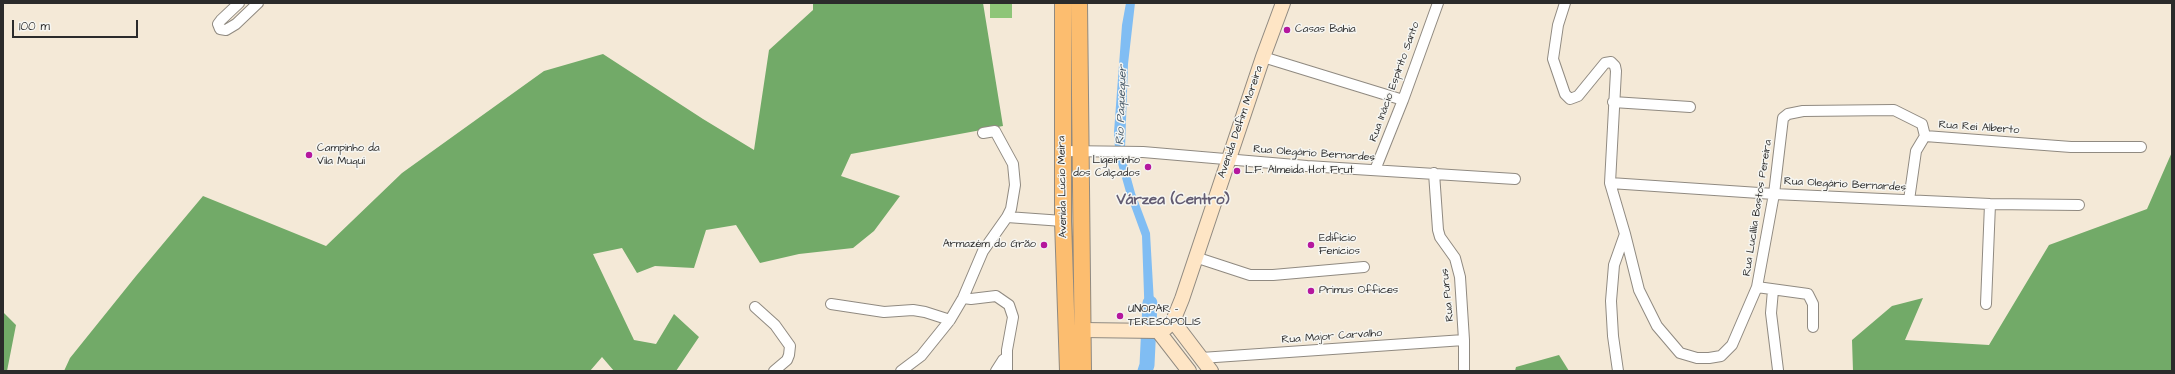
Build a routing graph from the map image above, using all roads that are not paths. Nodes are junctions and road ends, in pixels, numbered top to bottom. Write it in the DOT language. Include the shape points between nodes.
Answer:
graph roads {
  1 [pos="239,3"];
  2 [pos="258,3"];
  3 [pos="1063,3"];
  4 [pos="1079,3"];
  5 [pos="1283,3"];
  6 [pos="1438,3"];
  7 [pos="1565,3"];
  8 [pos="1263,56"];
  9 [pos="1403,100"];
  10 [pos="1613,102"];
  11 [pos="1690,108"];
  12 [pos="1783,118"];
  13 [pos="983,133"];
  14 [pos="1925,136"];
  15 [pos="2141,147"];
  16 [pos="1063,151"];
  17 [pos="1080,151"];
  18 [pos="1228,159"];
  19 [pos="1375,170"];
  20 [pos="1434,173"];
  21 [pos="1515,179"];
  22 [pos="1610,183"];
  23 [pos="1774,194"];
  24 [pos="1908,200"];
  25 [pos="1990,204"];
  26 [pos="2079,205"];
  27 [pos="1007,217"];
  28 [pos="1063,220"];
  29 [pos="1625,234"];
  30 [pos="1195,257"];
  31 [pos="1364,267"];
  32 [pos="1757,287"];
  33 [pos="1773,290"];
  34 [pos="963,298"];
  35 [pos="831,304"];
  36 [pos="1986,304"];
  37 [pos="755,307"];
  38 [pos="950,320"];
  39 [pos="1173,321"];
  40 [pos="1813,327"];
  41 [pos="1083,330"];
  42 [pos="1150,331"];
  43 [pos="1184,335"];
  44 [pos="1464,340"];
  45 [pos="1170,345"];
  46 [pos="1006,358"];
  47 [pos="1201,358"];
  48 [pos="1778,370"];
  49 [pos="774,371"];
  50 [pos="901,371"];
  51 [pos="996,371"];
  52 [pos="1007,371"];
  53 [pos="1068,371"];
  54 [pos="1084,371"];
  55 [pos="1189,371"];
  56 [pos="1211,371"];
  57 [pos="1464,371"];
  58 [pos="1618,371"];
  1 -- 2 [label="street" via="218,24 220,29 230,28"];
  3 -- 16 [label="main road, Avenida Lúcio Meira"];
  4 -- 17 [label="main road, Avenida Lúcio Meira"];
  5 -- 8 [label="main road, Avenida Delfim Moreira"];
  6 -- 9 [label="street, Rua Inácio Espírito Santo"];
  7 -- 10 [label="street, Rua Lucíllia Bastos Pereira" via="1558,25 1553,59 1563,90 1570,98 1574,98 1582,92 1601,66 1611,62 1616,71"];
  8 -- 9 [label="street"];
  8 -- 18 [label="main road, Avenida Delfim Moreira"];
  9 -- 19 [label="street, Rua Inácio Espírito Santo"];
  10 -- 11 [label="street"];
  10 -- 22 [label="street, Rua Lucíllia Bastos Pereira"];
  12 -- 14 [label="street, Rua Rei Alberto" via="1796,111 1894,110 1922,124"];
  12 -- 23 [label="street, Rua Lucíllia Bastos Pereira"];
  13 -- 27 [label="street" via="995,131 1013,164 1014,191"];
  14 -- 15 [label="street, Rua Rei Alberto" via="2071,147"];
  14 -- 24 [label="street" via="1916,151"];
  16 -- 17 [label="street, Rua Olegário Bernardes"];
  16 -- 28 [label="main road, Avenida Lúcio Meira"];
  17 -- 18 [label="street, Rua Olegário Bernardes" via="1143,152"];
  17 -- 41 [label="main road, Avenida Lúcio Meira"];
  18 -- 19 [label="street, Rua Olegário Bernardes"];
  18 -- 30 [label="main road, Avenida Delfim Moreira"];
  19 -- 20 [label="street, Rua Olegário Bernardes"];
  20 -- 21 [label="street, Rua Olegário Bernardes"];
  20 -- 44 [label="street, Rua Purus" via="1438,230 1455,258 1460,277"];
  22 -- 23 [label="street, Rua Olegário Bernardes"];
  22 -- 29 [label="street, Rua Lucíllia Bastos Pereira"];
  23 -- 24 [label="street, Rua Olegário Bernardes"];
  23 -- 32 [label="street, Rua Lucíllia Bastos Pereira"];
  24 -- 25 [label="street, Rua Olegário Bernardes"];
  25 -- 26 [label="street, Rua Olegário Bernardes"];
  25 -- 36 [label="street"];
  27 -- 28 [label="street"];
  27 -- 34 [label="street" via="983,251"];
  28 -- 53 [label="main road, Avenida Lúcio Meira"];
  29 -- 32 [label="street, Rua Lucíllia Bastos Pereira" via="1646,309 1669,343 1686,356 1709,358 1721,356 1726,352 1732,346"];
  29 -- 58 [label="street" via="1614,265 1611,301"];
  30 -- 31 [label="street" via="1250,274 1273,275"];
  30 -- 39 [label="main road, Avenida Delfim Moreira"];
  32 -- 33 [label="street"];
  33 -- 40 [label="street" via="1808,294 1813,304"];
  33 -- 48 [label="street" via="1771,313"];
  34 -- 38 [label="street"];
  34 -- 46 [label="street" via="996,296 1009,305 1013,317"];
  35 -- 38 [label="street" via="884,312 913,310"];
  37 -- 49 [label="street" via="775,325 790,346 787,360"];
  38 -- 50 [label="street" via="921,356"];
  39 -- 42 [label="main road" via="1166,328"];
  39 -- 43 [label="main road"];
  41 -- 42 [label="main road"];
  41 -- 54 [label="main road, Avenida Lúcio Meira"];
  42 -- 43 [label="street" via="1171,330"];
  42 -- 45 [label="main road"];
  43 -- 45 [label="main road"];
  43 -- 47 [label="main road"];
  44 -- 47 [label="street, Rua Major Carvalho"];
  44 -- 57 [label="street, Rua Purus"];
  45 -- 55 [label="main road"];
  46 -- 51 [label="street"];
  46 -- 52 [label="street"];
  47 -- 56 [label="main road"];
}
